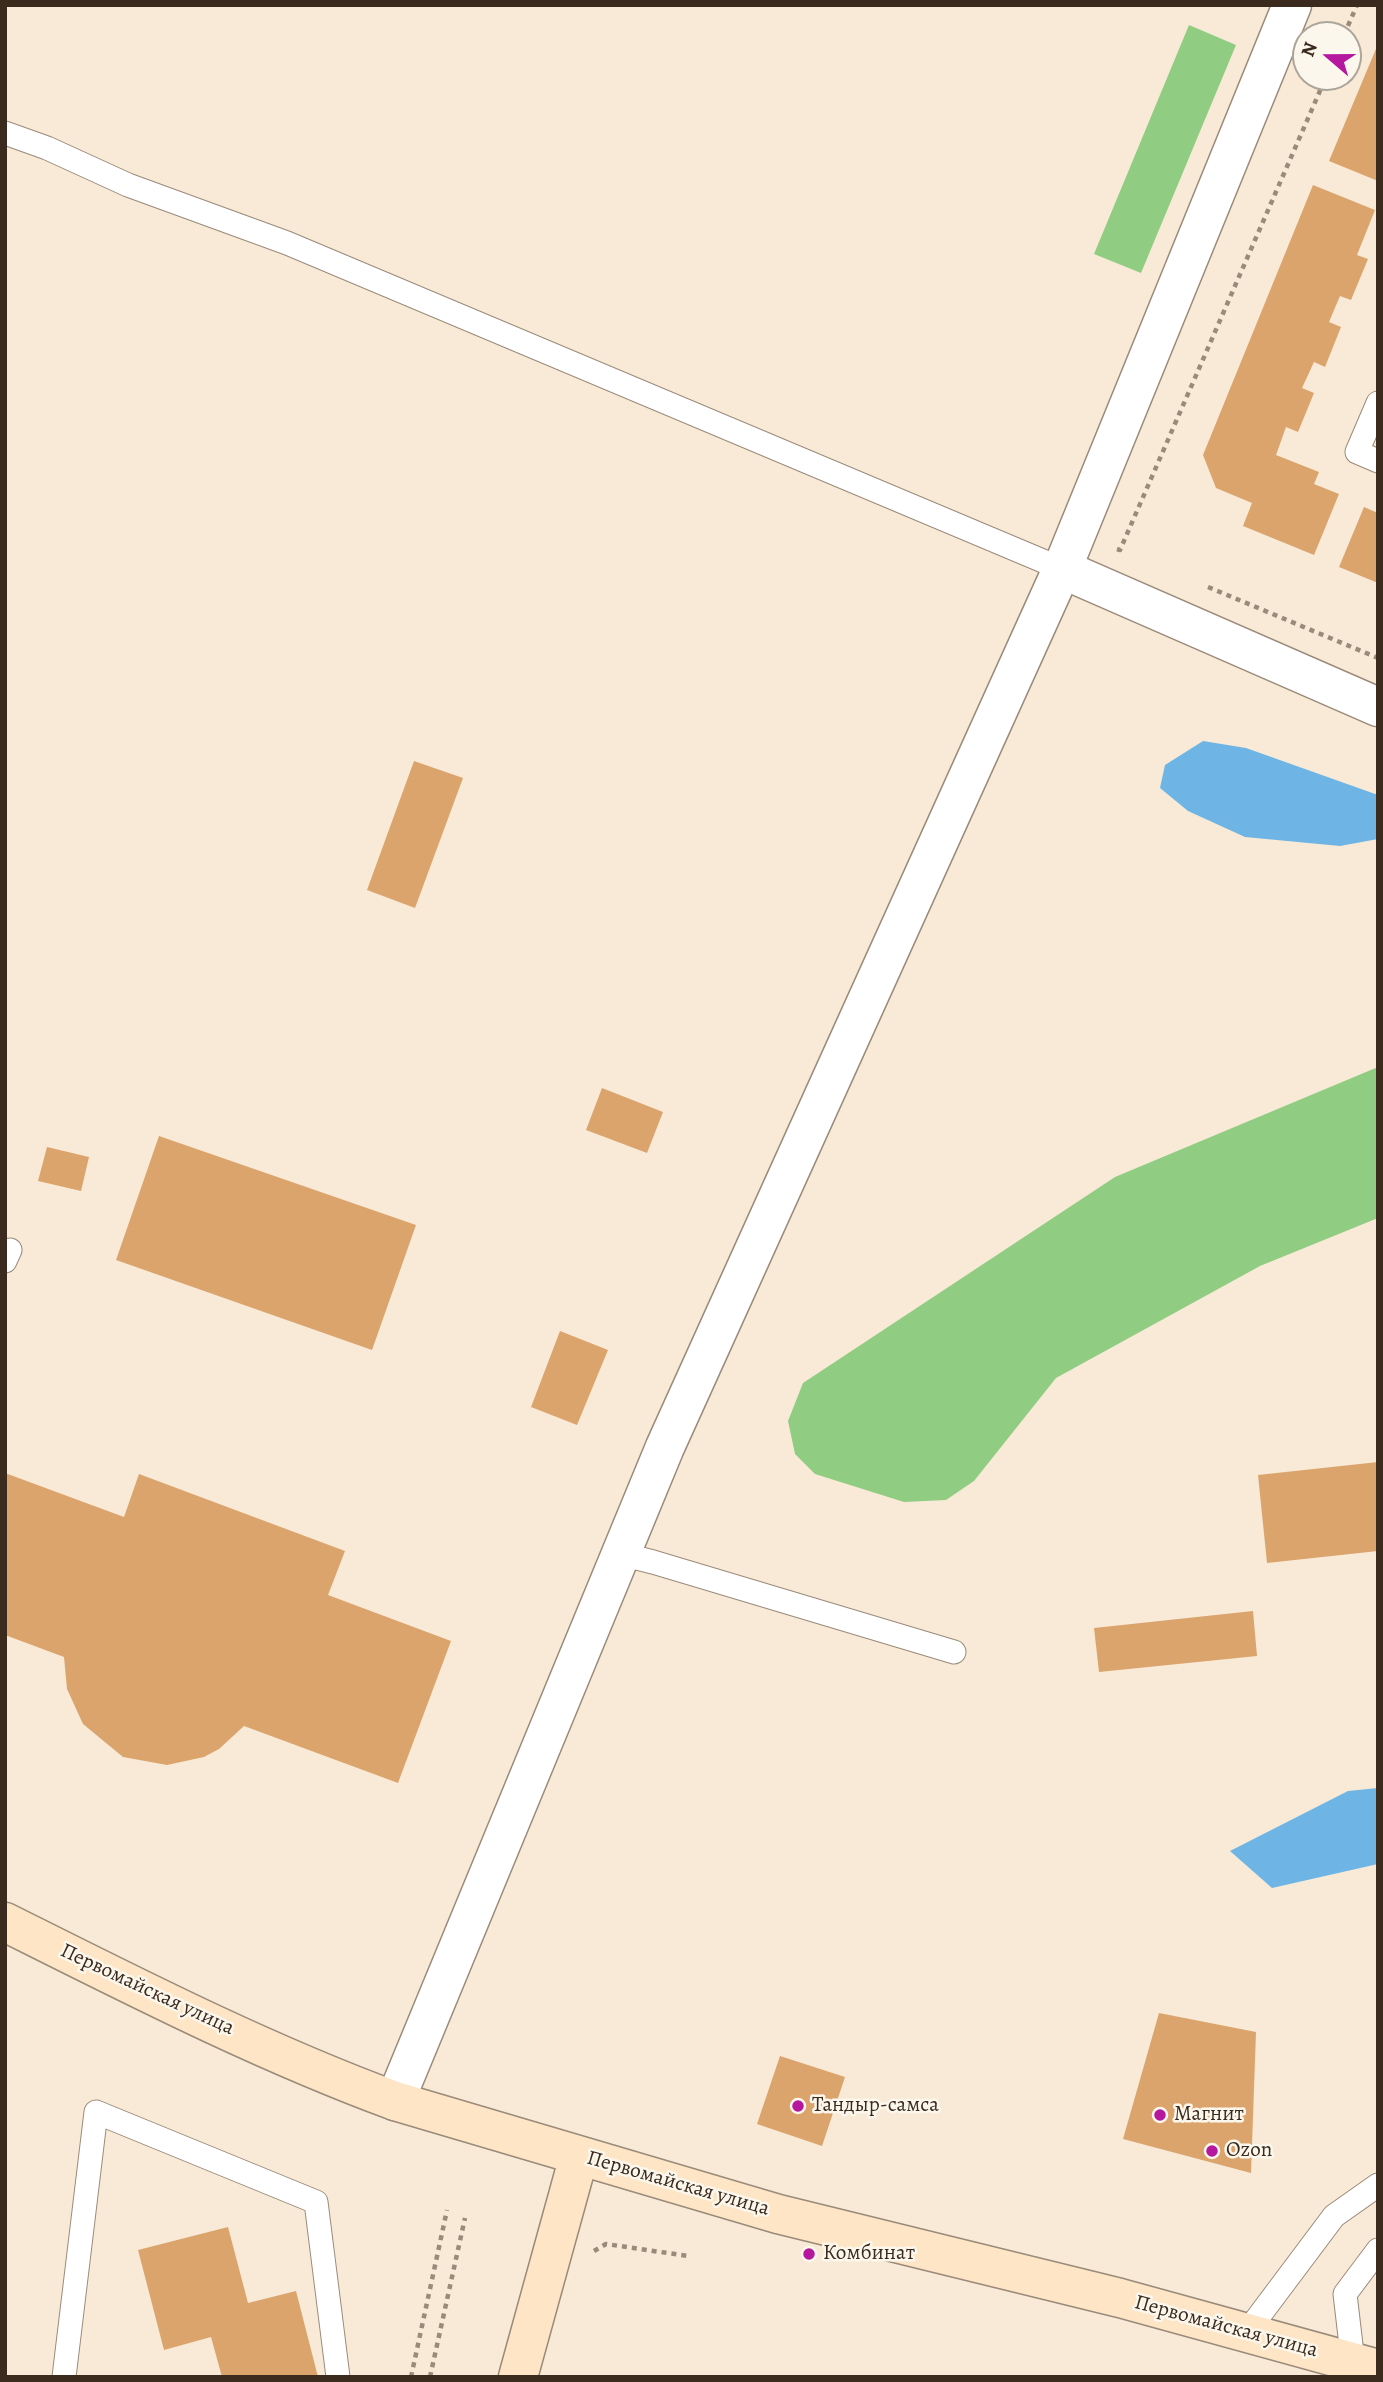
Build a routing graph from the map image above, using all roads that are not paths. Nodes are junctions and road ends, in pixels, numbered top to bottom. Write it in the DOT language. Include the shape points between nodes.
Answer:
graph roads {
  1 [pos="1292,5"];
  2 [pos="5,133"];
  3 [pos="1378,403"];
  4 [pos="1378,461"];
  5 [pos="1062,569"];
  6 [pos="1378,707"];
  7 [pos="621,1555"];
  8 [pos="954,1652"];
  9 [pos="5,1922"];
  10 [pos="395,2101"];
  11 [pos="579,2156"];
  12 [pos="1378,2185"];
  13 [pos="1378,2250"];
  14 [pos="1247,2332"];
  15 [pos="1366,2365"];
  16 [pos="64,2377"];
  17 [pos="338,2377"];
  18 [pos="518,2377"];
  1 -- 5 [label="street"];
  2 -- 5 [label="lane" via="128,185 287,243"];
  3 -- 4 [label="lane" via="1357,452"];
  5 -- 6 [label="street"];
  5 -- 7 [label="street" via="665,1447"];
  7 -- 8 [label="lane"];
  7 -- 10 [label="street"];
  9 -- 10 [label="main road, Первомайская улица" via="335,2079"];
  10 -- 11 [label="main road, Первомайская улица"];
  11 -- 14 [label="main road, Первомайская улица" via="778,2214"];
  11 -- 18 [label="main road"];
  12 -- 14 [label="lane" via="1335,2216"];
  13 -- 15 [label="lane" via="1345,2294"];
  14 -- 15 [label="main road, Первомайская улица"];
  16 -- 17 [label="lane" via="96,2112 316,2203"];
}
